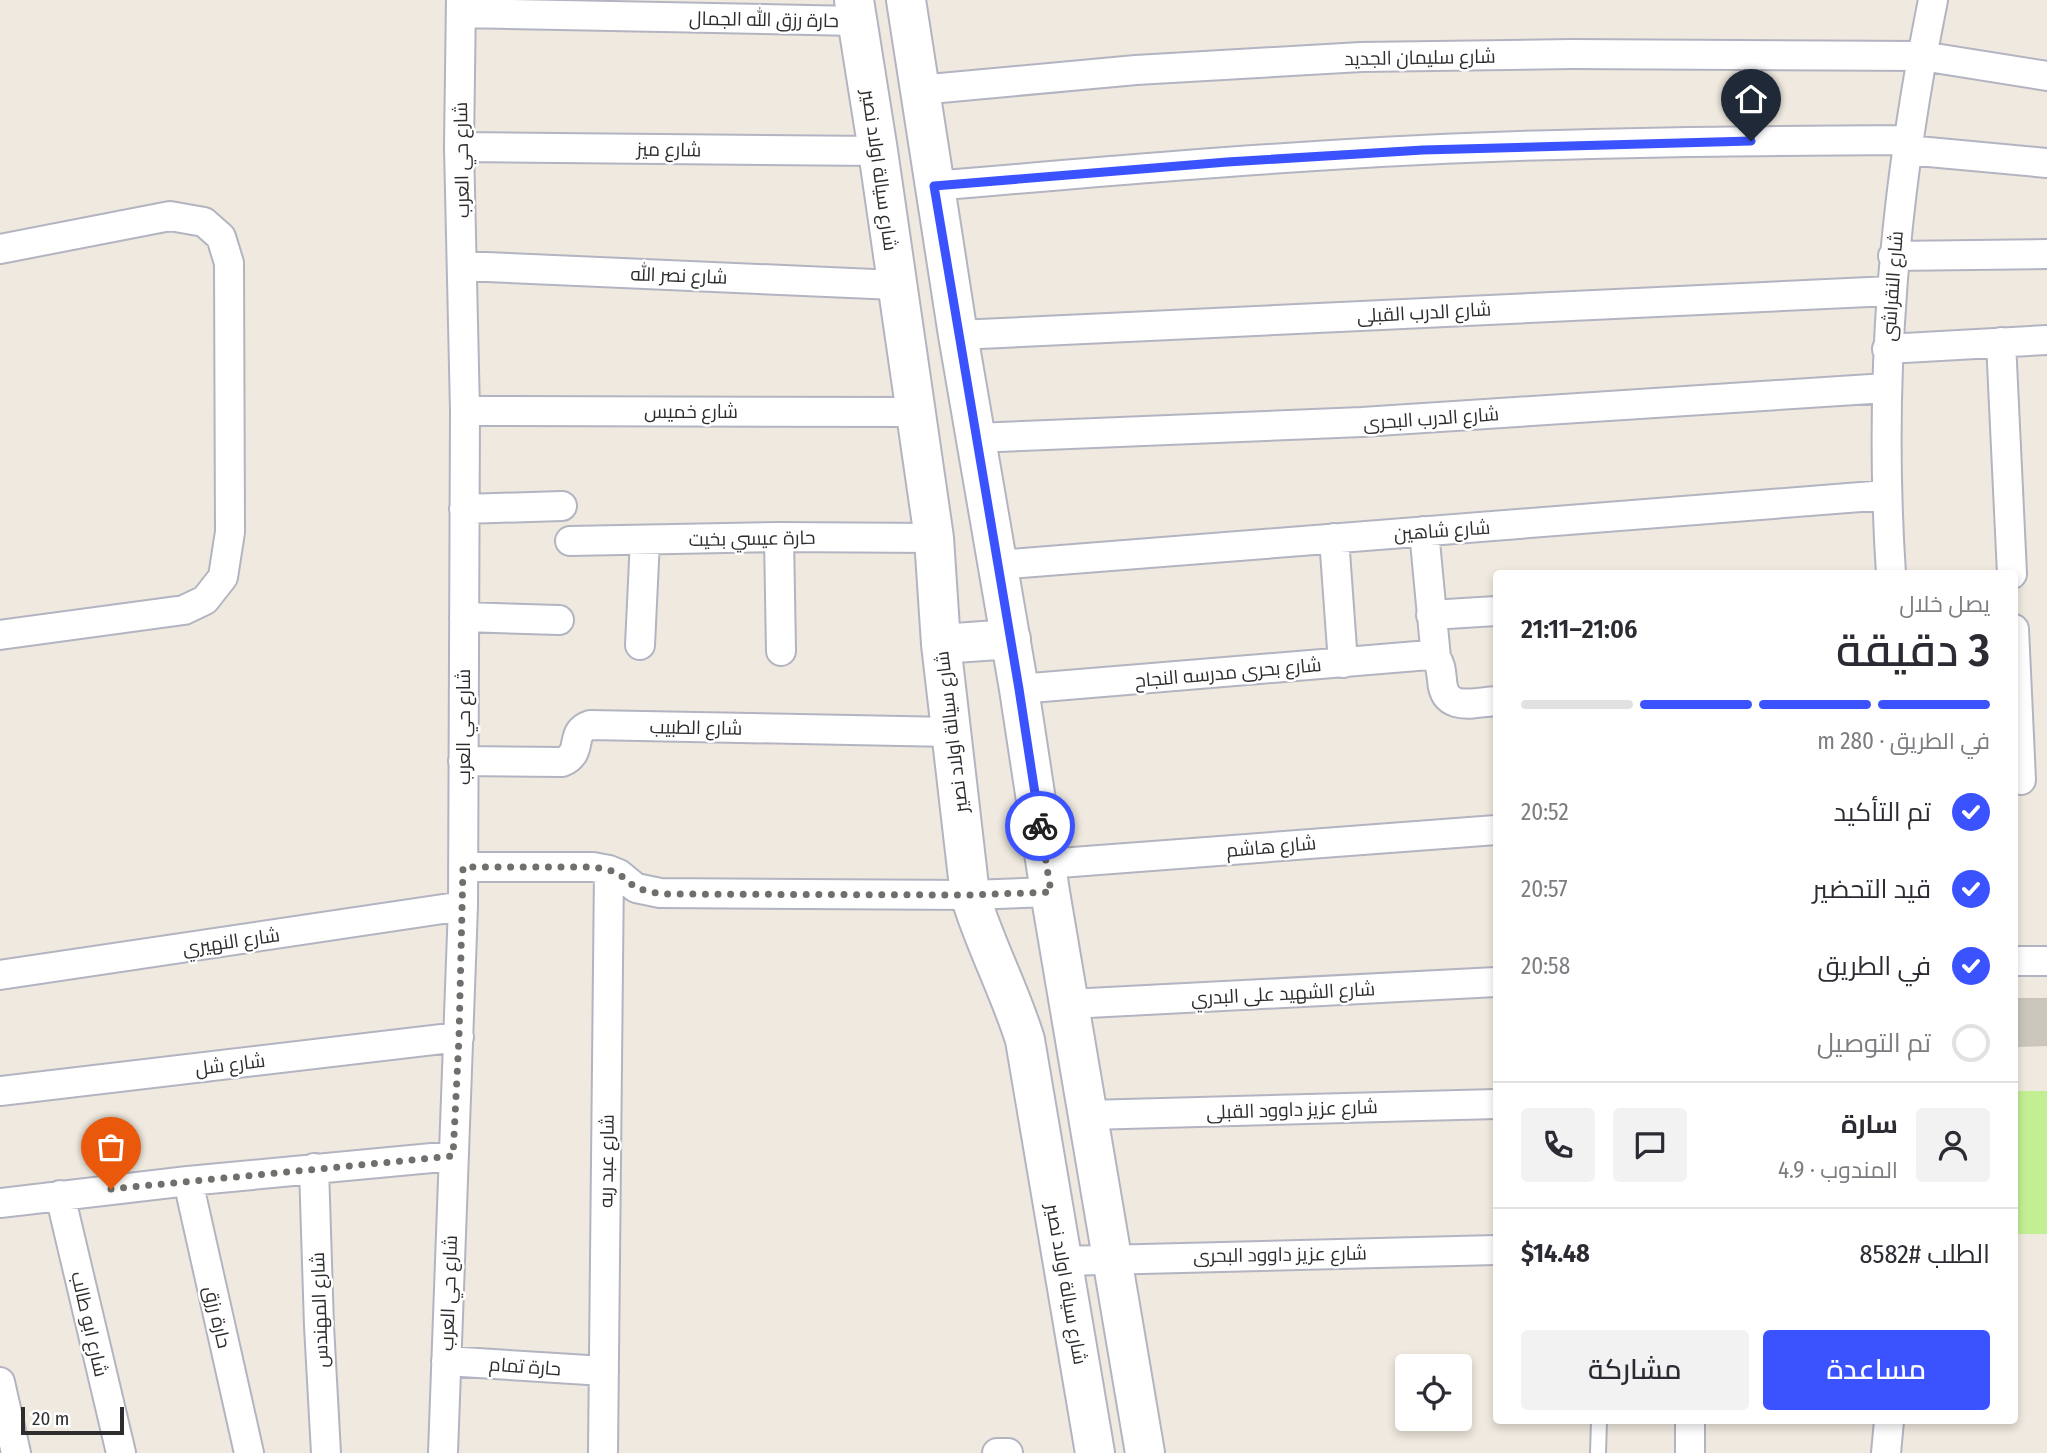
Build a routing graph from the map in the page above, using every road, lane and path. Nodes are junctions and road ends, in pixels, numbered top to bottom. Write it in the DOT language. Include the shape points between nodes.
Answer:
graph roads {
  1 [pos="906,0"];
  2 [pos="1933,0"];
  3 [pos="461,6"];
  4 [pos="856,10"];
  5 [pos="1922,56"];
  6 [pos="2047,76"];
  7 [pos="919,90"];
  8 [pos="1908,145"];
  9 [pos="459,147"];
  10 [pos="878,151"];
  11 [pos="2047,163"];
  12 [pos="934,186"];
  13 [pos="0,249"];
  14 [pos="2047,254"];
  15 [pos="1893,256"];
  16 [pos="463,266"];
  17 [pos="896,285"];
  18 [pos="1890,291"];
  19 [pos="958,335"];
  20 [pos="2047,340"];
  21 [pos="2001,342"];
  22 [pos="1887,349"];
  23 [pos="1886,388"];
  24 [pos="465,411"];
  25 [pos="916,412"];
  26 [pos="975,438"];
  27 [pos="1886,495"];
  28 [pos="562,506"];
  29 [pos="464,509"];
  30 [pos="1424,531"];
  31 [pos="779,537"];
  32 [pos="934,538"];
  33 [pos="1334,538"];
  34 [pos="645,540"];
  35 [pos="570,541"];
  36 [pos="998,565"];
  37 [pos="1891,570"];
  38 [pos="2012,570"];
  39 [pos="1493,611"];
  40 [pos="1432,615"];
  41 [pos="464,617"];
  42 [pos="559,620"];
  43 [pos="0,635"];
  44 [pos="1011,639"];
  45 [pos="941,644"];
  46 [pos="640,645"];
  47 [pos="780,651"];
  48 [pos="1436,658"];
  49 [pos="1343,663"];
  50 [pos="2018,675"];
  51 [pos="1019,689"];
  52 [pos="1493,701"];
  53 [pos="951,732"];
  54 [pos="463,761"];
  55 [pos="2027,779"];
  56 [pos="1493,830"];
  57 [pos="463,867"];
  58 [pos="609,870"];
  59 [pos="1048,878"];
  60 [pos="970,895"];
  61 [pos="463,906"];
  62 [pos="2018,961"];
  63 [pos="2047,961"];
  64 [pos="0,975"];
  65 [pos="1493,982"];
  66 [pos="1069,1004"];
  67 [pos="459,1037"];
  68 [pos="0,1091"];
  69 [pos="1493,1104"];
  70 [pos="1088,1115"];
  71 [pos="453,1156"];
  72 [pos="314,1168"];
  73 [pos="188,1181"];
  74 [pos="60,1195"];
  75 [pos="0,1203"];
  76 [pos="1493,1250"];
  77 [pos="1112,1258"];
  78 [pos="1063,1261"];
  79 [pos="446,1361"];
  80 [pos="604,1371"];
  81 [pos="0,1382"];
  82 [pos="1599,1424"];
  83 [pos="1690,1424"];
  84 [pos="1889,1424"];
  85 [pos="16,1453"];
  86 [pos="121,1453"];
  87 [pos="249,1453"];
  88 [pos="326,1453"];
  89 [pos="443,1453"];
  90 [pos="603,1453"];
  91 [pos="997,1453"];
  92 [pos="1008,1453"];
  93 [pos="1095,1453"];
  94 [pos="1145,1453"];
  95 [pos="1598,1453"];
  96 [pos="1690,1453"];
  97 [pos="1886,1453"];
  1 -- 7 [label="main road"];
  2 -- 5 [label="street, شارع النقراشى"];
  3 -- 4 [label="street, حارة رزق الله الجمال"];
  3 -- 9 [label="street, شارع حي العرب"];
  4 -- 10 [label="main road, شارع سيالة اولاد نصير"];
  5 -- 6 [label="street, شارع سليمان الجديد"];
  5 -- 7 [label="street, شارع سليمان الجديد" via="1361,57 1136,70"];
  5 -- 8 [label="street, شارع النقراشى"];
  7 -- 12 [label="main road"];
  8 -- 11 [label="street"];
  8 -- 12 [label="street" via="1725,142 1423,150"];
  8 -- 15 [label="street, شارع النقراشى"];
  9 -- 10 [label="street, شارع ميز"];
  9 -- 16 [label="street, شارع حي العرب"];
  10 -- 17 [label="main road, شارع سيالة اولاد نصير"];
  12 -- 19 [label="main road"];
  13 -- 43 [label="street" via="170,216 204,222 221,237 229,263 230,532 223,578 205,600 184,610"];
  14 -- 15 [label="street"];
  15 -- 18 [label="street, شارع النقراشى"];
  16 -- 17 [label="street, شارع نصر الله"];
  16 -- 24 [label="street, شارع حي العرب"];
  17 -- 25 [label="main road, شارع سيالة اولاد نصير"];
  18 -- 19 [label="street, شارع الدرب القبلى"];
  18 -- 22 [label="street, شارع النقراشى"];
  19 -- 26 [label="main road"];
  20 -- 21 [label="street"];
  21 -- 22 [label="street"];
  21 -- 38 [label="street"];
  22 -- 23 [label="street, شارع النقراشى"];
  23 -- 26 [label="street, شارع الدرب البحرى" via="1362,422"];
  23 -- 27 [label="street, شارع النقراشى"];
  24 -- 25 [label="street, شارع خميس"];
  24 -- 29 [label="street, شارع حي العرب"];
  25 -- 32 [label="main road, شارع سيالة اولاد نصير"];
  26 -- 36 [label="main road"];
  27 -- 30 [label="street, شارع شاهين"];
  27 -- 37 [label="street, شارع النقراشى"];
  28 -- 29 [label="street"];
  29 -- 41 [label="street, شارع حي العرب"];
  30 -- 33 [label="street, شارع شاهين"];
  30 -- 40 [label="street"];
  31 -- 32 [label="street, حارة عيسي بخيت"];
  31 -- 34 [label="street, حارة عيسي بخيت"];
  31 -- 47 [label="street"];
  32 -- 45 [label="main road, شارع سيالة اولاد نصير"];
  33 -- 36 [label="street, شارع شاهين"];
  33 -- 49 [label="street"];
  34 -- 35 [label="street, حارة عيسي بخيت"];
  34 -- 46 [label="street"];
  36 -- 44 [label="main road"];
  39 -- 40 [label="street"];
  40 -- 48 [label="street"];
  41 -- 42 [label="street"];
  41 -- 54 [label="street, شارع حي العرب"];
  44 -- 45 [label="main road"];
  44 -- 51 [label="main road"];
  45 -- 53 [label="main road, شارع سيالة اولاد نصير"];
  48 -- 49 [label="street, شارع بحرى مدرسه النجاح"];
  48 -- 52 [label="street" via="1443,689 1451,701"];
  49 -- 51 [label="street, شارع بحرى مدرسه النجاح"];
  50 -- 55 [label="street"];
  51 -- 59 [label="main road"];
  53 -- 54 [label="street, شارع الطبيب" via="590,724 577,735 573,755 562,762"];
  53 -- 60 [label="main road, شارع سيالة اولاد نصير"];
  54 -- 57 [label="street, شارع حي العرب"];
  56 -- 59 [label="street, شارع هاشم"];
  57 -- 58 [label="street"];
  57 -- 61 [label="street, شارع حي العرب"];
  58 -- 60 [label="street, شارع هاشم" via="636,888 660,894"];
  58 -- 80 [label="street, شارع عبد ربه"];
  59 -- 60 [label="street, شارع هاشم"];
  59 -- 66 [label="main road"];
  60 -- 78 [label="main road, شارع سيالة اولاد نصير" via="1025,1040"];
  61 -- 64 [label="street, شارع النهيري"];
  61 -- 67 [label="street, شارع حي العرب"];
  62 -- 63 [label="street"];
  65 -- 66 [label="street, شارع الشهيد على البدري"];
  66 -- 70 [label="main road"];
  67 -- 68 [label="street, شارع شل"];
  67 -- 71 [label="street, شارع حي العرب"];
  69 -- 70 [label="street, شارع عزيز داوود القبلى"];
  70 -- 77 [label="main road"];
  71 -- 72 [label="street"];
  71 -- 79 [label="street, شارع حي العرب"];
  72 -- 73 [label="street"];
  72 -- 88 [label="street, شارع المهندس"];
  73 -- 74 [label="street"];
  73 -- 87 [label="street, حارة رزق"];
  74 -- 75 [label="street"];
  74 -- 86 [label="street, شارع ابو طالب"];
  76 -- 77 [label="street, شارع عزيز داوود البحرى"];
  77 -- 78 [label="street, شارع عزيز داوود البحرى"];
  77 -- 94 [label="main road"];
  78 -- 93 [label="main road, شارع سيالة اولاد نصير"];
  79 -- 80 [label="street, حارة تمام"];
  79 -- 89 [label="street, شارع حي العرب"];
  80 -- 90 [label="street, شارع عبد ربه"];
  81 -- 85 [label="street"];
  82 -- 95 [label="lane"];
  83 -- 96 [label="street"];
  84 -- 97 [label="street"];
  91 -- 92 [label="street"];
}
